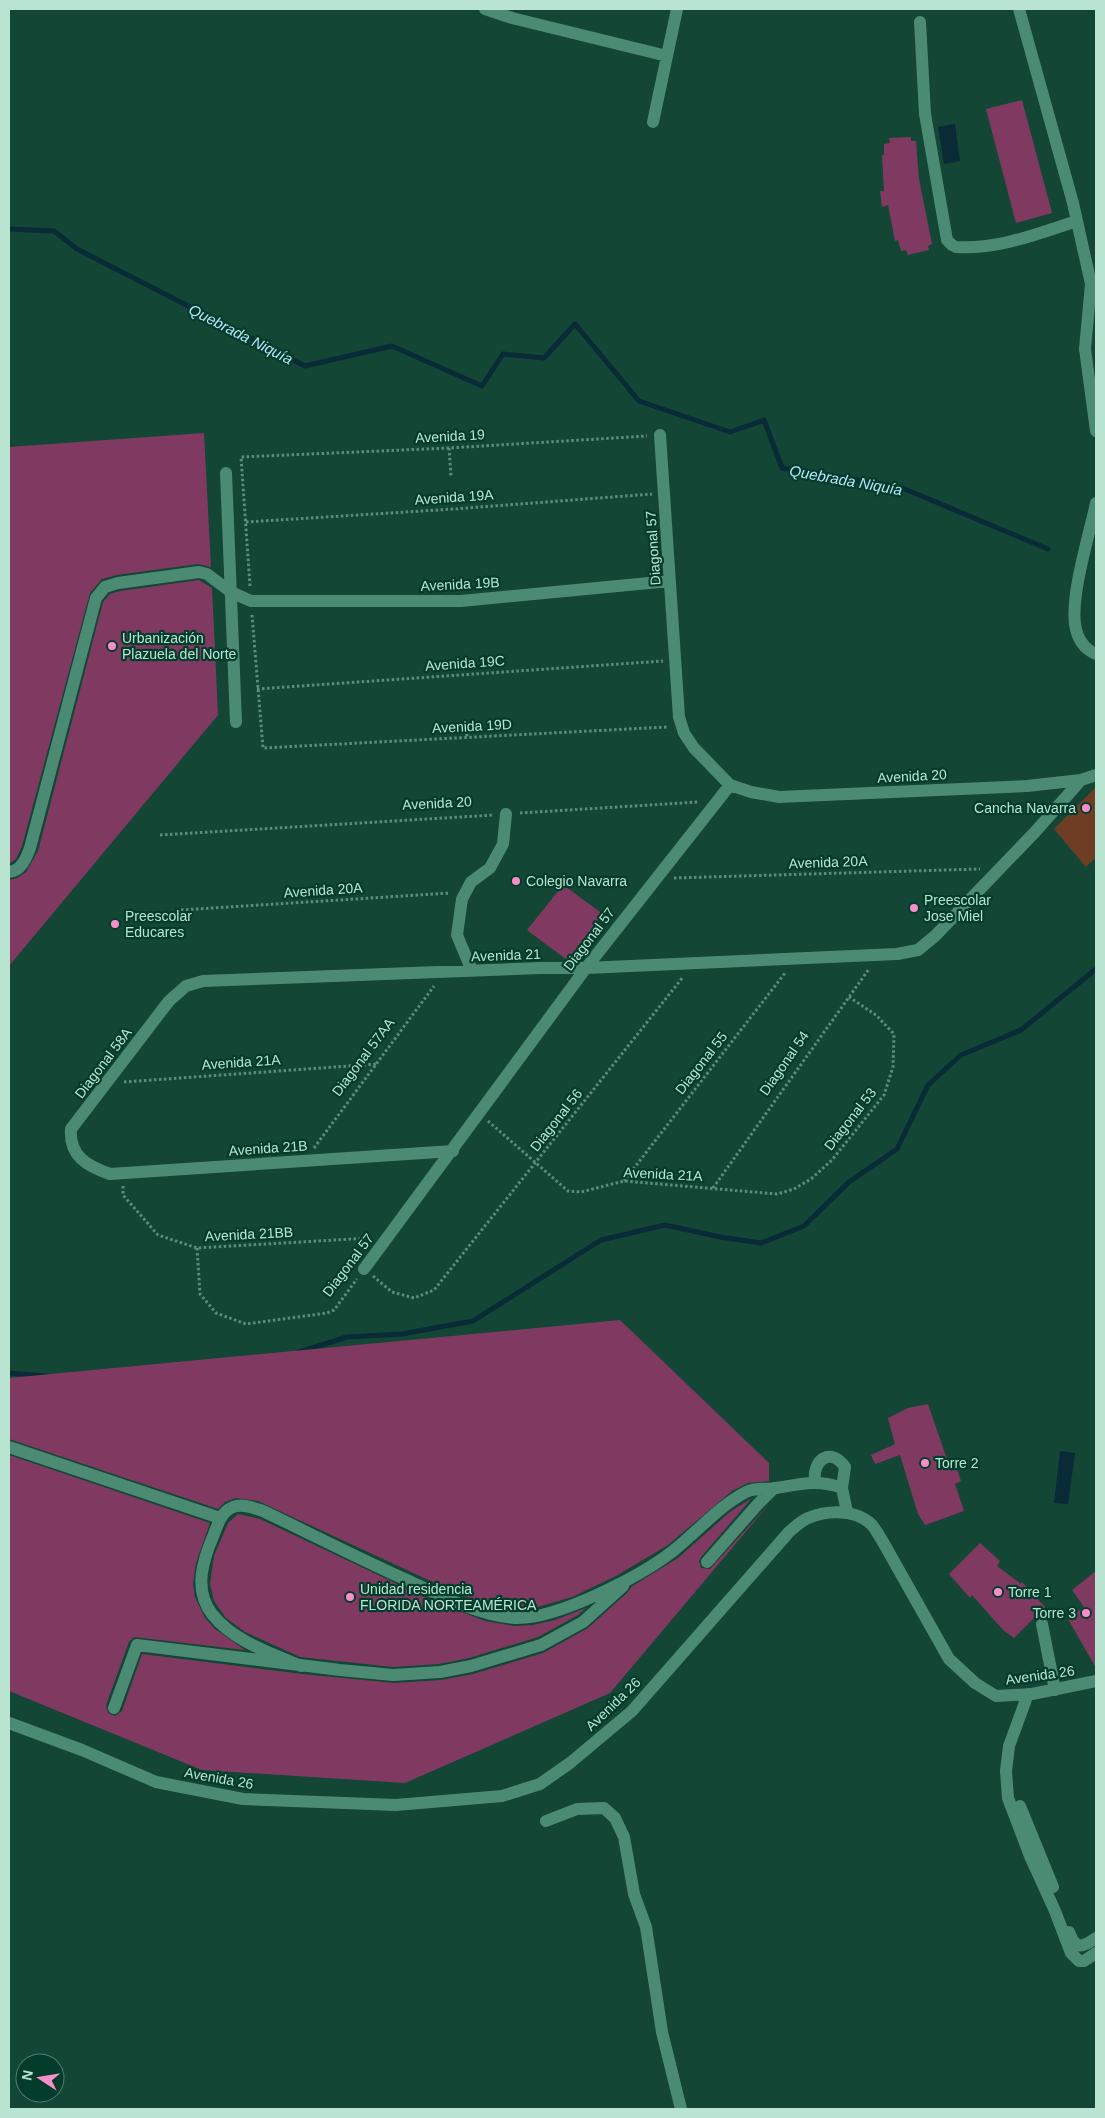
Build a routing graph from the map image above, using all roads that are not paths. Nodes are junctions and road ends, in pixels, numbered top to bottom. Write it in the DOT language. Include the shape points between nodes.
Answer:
graph roads {
  1 [pos="485,9"];
  2 [pos="677,9"];
  3 [pos="1019,9"];
  4 [pos="920,22"];
  5 [pos="667,56"];
  6 [pos="653,122"];
  7 [pos="1078,221"];
  8 [pos="1096,431"];
  9 [pos="660,435"];
  10 [pos="226,472"];
  11 [pos="1096,503"];
  12 [pos="670,581"];
  13 [pos="231,592"];
  14 [pos="1096,654"];
  15 [pos="236,722"];
  16 [pos="1096,775"];
  17 [pos="1082,780"];
  18 [pos="730,784"];
  19 [pos="506,814"];
  20 [pos="9,872"];
  21 [pos="586,968"];
  22 [pos="472,971"];
  23 [pos="186,986"];
  24 [pos="453,1151"];
  25 [pos="87,1163"];
  26 [pos="364,1269"];
  27 [pos="9,1447"];
  28 [pos="815,1482"];
  29 [pos="774,1488"];
  30 [pos="842,1488"];
  31 [pos="847,1512"];
  32 [pos="220,1518"];
  33 [pos="707,1562"];
  34 [pos="630,1580"];
  35 [pos="1042,1624"];
  36 [pos="301,1666"];
  37 [pos="1096,1681"];
  38 [pos="1055,1690"];
  39 [pos="1030,1694"];
  40 [pos="114,1708"];
  41 [pos="9,1723"];
  42 [pos="546,1821"];
  43 [pos="1096,1938"];
  44 [pos="1096,1953"];
  45 [pos="681,2109"];
  1 -- 5 [label="street"];
  2 -- 5 [label="street"];
  3 -- 7 [label="street"];
  4 -- 7 [label="street" via="926,114 947,240 956,247 992,245"];
  5 -- 6 [label="street"];
  7 -- 8 [label="street" via="1091,284 1085,348"];
  9 -- 12 [label="street, Diagonal 57"];
  10 -- 13 [label="street"];
  11 -- 14 [label="street" via="1076,597 1075,624 1080,641"];
  12 -- 13 [label="street, Avenida 19B" via="461,601 251,601"];
  12 -- 18 [label="street, Diagonal 57" via="677,697 682,726 694,748"];
  13 -- 15 [label="street"];
  13 -- 20 [label="street" via="207,574 199,572 118,583 105,587 96,598 30,848 25,862"];
  16 -- 17 [label="street, Avenida 20"];
  17 -- 18 [label="street, Avenida 20" via="1027,786 779,798"];
  17 -- 21 [label="street, Avenida 21" via="1000,869 918,950 880,955"];
  18 -- 21 [label="street, Diagonal 57"];
  19 -- 22 [label="street" via="499,852 490,868 471,882 462,899 457,935"];
  21 -- 22 [label="street, Avenida 21"];
  21 -- 24 [label="street, Diagonal 57"];
  22 -- 23 [label="street, Avenida 21" via="203,980"];
  23 -- 25 [label="street, Diagonal 58A" via="169,1002 72,1129 70,1141 74,1151"];
  24 -- 25 [label="street, Avenida 21B" via="110,1174"];
  24 -- 26 [label="street, Diagonal 57"];
  27 -- 32 [label="street"];
  28 -- 29 [label="street"];
  28 -- 30 [label="street"];
  28 -- 30 [label="street" via="817,1463 822,1458 835,1457 845,1467"];
  29 -- 33 [label="street"];
  29 -- 34 [label="street" via="761,1487 747,1492 672,1552"];
  30 -- 31 [label="street"];
  31 -- 39 [label="street, Avenida 26" via="872,1525 950,1659 996,1696"];
  31 -- 41 [label="street, Avenida 26" via="808,1518 789,1532 632,1711 540,1784 502,1796 396,1805 243,1799 156,1782"];
  32 -- 34 [label="street" via="233,1507 246,1506 263,1511 425,1589 498,1616 534,1617"];
  32 -- 36 [label="street" via="201,1570 202,1590 212,1614 245,1640"];
  34 -- 36 [label="street" via="584,1622 541,1645 471,1666 393,1675"];
  35 -- 38 [label="street"];
  36 -- 40 [label="street" via="137,1645"];
  37 -- 38 [label="street, Avenida 26"];
  38 -- 39 [label="street, Avenida 26"];
  39 -- 43 [label="street" via="1016,1748 1016,1797 1073,1941 1085,1946"];
  39 -- 44 [label="street" via="1009,1746 1006,1771 1008,1798 1071,1953 1075,1959 1084,1961"];
  42 -- 45 [label="street" via="577,1809 604,1808 615,1818 624,1837 634,1894 646,1927 662,2032"];
}
